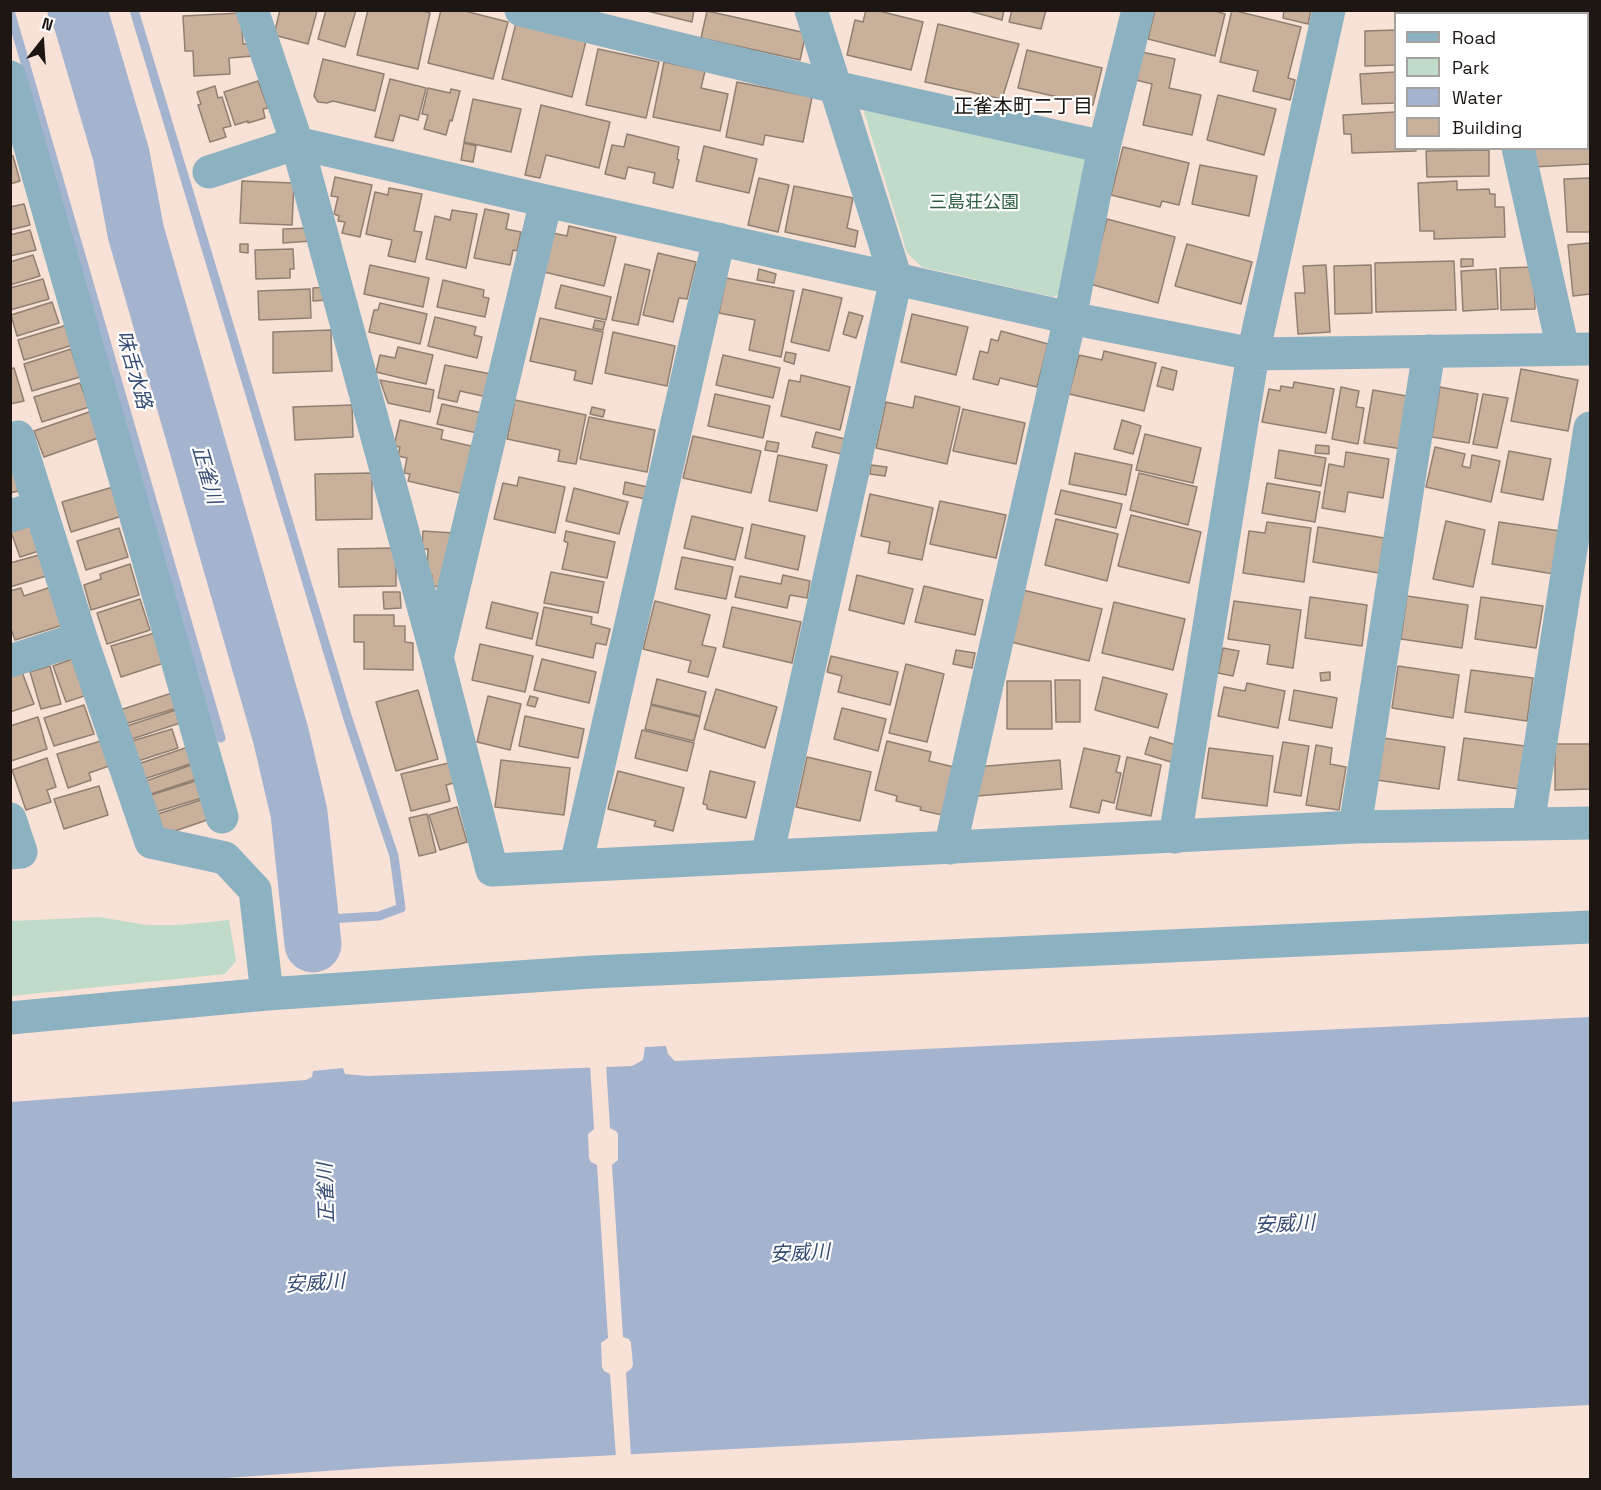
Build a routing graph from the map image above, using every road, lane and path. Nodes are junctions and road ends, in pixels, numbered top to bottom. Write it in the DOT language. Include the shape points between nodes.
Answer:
graph roads {
  1 [pos="252,10"];
  2 [pos="521,10"];
  3 [pos="811,10"];
  4 [pos="1138,10"];
  5 [pos="1329,10"];
  6 [pos="10,77"];
  7 [pos="835,87"];
  8 [pos="15,111"];
  9 [pos="297,142"];
  10 [pos="1104,147"];
  11 [pos="1519,150"];
  12 [pos="209,172"];
  13 [pos="546,201"];
  14 [pos="719,239"];
  15 [pos="896,279"];
  16 [pos="1070,318"];
  17 [pos="1576,349"];
  18 [pos="1429,351"];
  19 [pos="1253,354"];
  20 [pos="1590,428"];
  21 [pos="18,437"];
  22 [pos="25,511"];
  23 [pos="81,638"];
  24 [pos="437,657"];
  25 [pos="10,661"];
  26 [pos="222,817"];
  27 [pos="10,819"];
  28 [pos="1590,823"];
  29 [pos="1528,824"];
  30 [pos="1355,827"];
  31 [pos="1175,837"];
  32 [pos="950,848"];
  33 [pos="10,853"];
  34 [pos="767,856"];
  35 [pos="576,865"];
  36 [pos="1590,927"];
  37 [pos="267,994"];
  38 [pos="10,1018"];
  1 -- 9 [label="street"];
  2 -- 7 [label="street"];
  3 -- 7 [label="street"];
  4 -- 10 [label="street"];
  5 -- 19 [label="street"];
  6 -- 8 [label="street"];
  7 -- 10 [label="street"];
  7 -- 15 [label="street"];
  8 -- 26 [label="street"];
  9 -- 12 [label="street"];
  9 -- 13 [label="street"];
  9 -- 24 [label="street"];
  10 -- 16 [label="street"];
  11 -- 17 [label="street"];
  13 -- 14 [label="street"];
  13 -- 24 [label="street"];
  14 -- 15 [label="street"];
  14 -- 35 [label="street"];
  15 -- 16 [label="street"];
  15 -- 34 [label="street"];
  16 -- 19 [label="street"];
  16 -- 32 [label="street"];
  17 -- 18 [label="street"];
  18 -- 19 [label="street"];
  18 -- 30 [label="street"];
  19 -- 31 [label="street"];
  20 -- 29 [label="street"];
  21 -- 22 [label="street"];
  22 -- 23 [label="street"];
  23 -- 25 [label="street"];
  23 -- 37 [label="street" via="152,842 225,858 255,890"];
  24 -- 35 [label="street" via="492,870"];
  27 -- 33 [label="street" via="21,852"];
  28 -- 29 [label="street"];
  29 -- 30 [label="street"];
  30 -- 31 [label="street"];
  31 -- 32 [label="street"];
  32 -- 34 [label="street"];
  34 -- 35 [label="street"];
  36 -- 37 [label="street" via="592,972"];
  37 -- 38 [label="street"];
}
